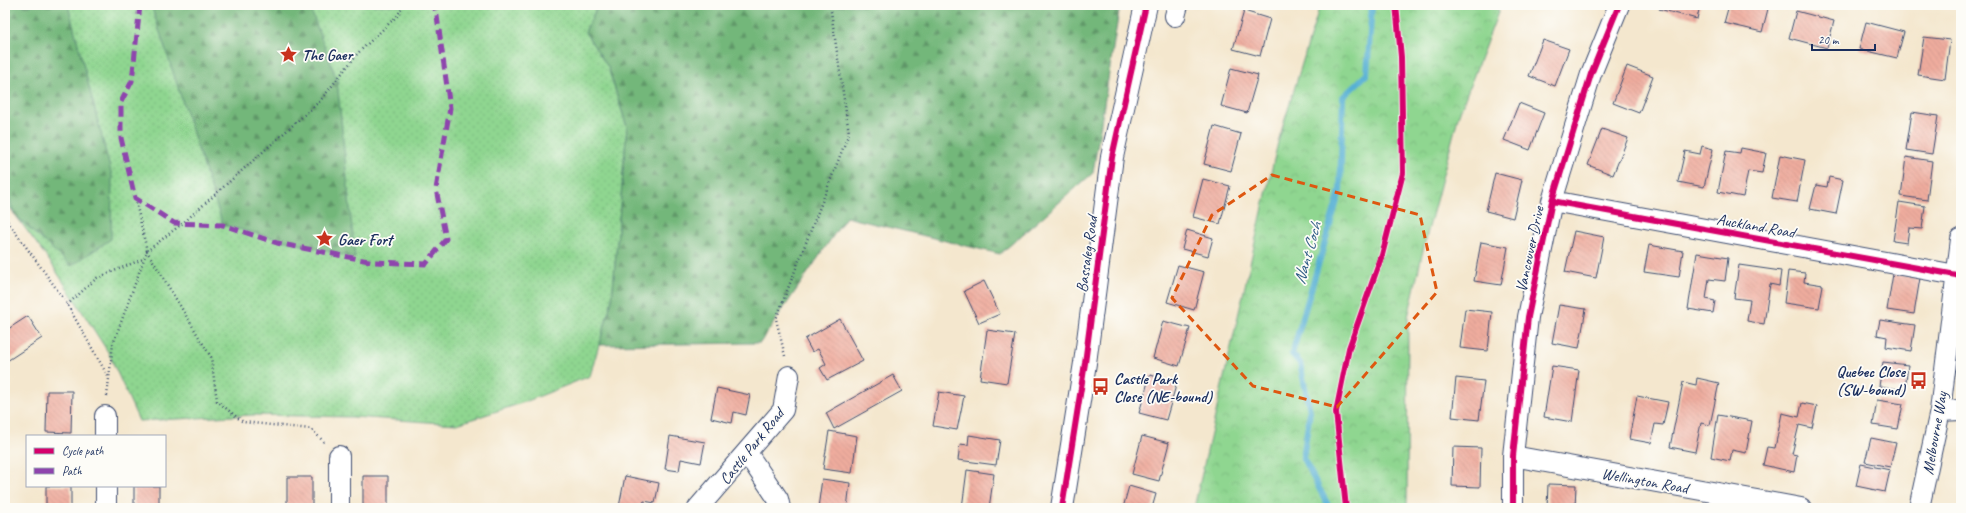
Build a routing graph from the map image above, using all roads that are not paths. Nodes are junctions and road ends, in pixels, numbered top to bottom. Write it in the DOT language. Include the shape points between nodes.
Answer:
graph roads {
  1 [pos="1146,5"];
  2 [pos="1619,5"];
  3 [pos="1552,201"];
  4 [pos="1961,239"];
  5 [pos="1956,274"];
  6 [pos="789,376"];
  7 [pos="1961,410"];
  8 [pos="1940,411"];
  9 [pos="105,416"];
  10 [pos="105,435"];
  11 [pos="747,453"];
  12 [pos="339,456"];
  13 [pos="1513,456"];
  14 [pos="106,487"];
  15 [pos="106,508"];
  16 [pos="339,508"];
  17 [pos="698,508"];
  18 [pos="780,508"];
  19 [pos="1062,508"];
  20 [pos="1513,508"];
  21 [pos="1800,508"];
  22 [pos="1920,508"];
  1 -- 19 [label="street, Bassaleg Road" via="1112,157 1085,363"];
  2 -- 3 [label="street, Vancouver Drive" via="1591,74"];
  3 -- 5 [label="street, Auckland Road"];
  3 -- 13 [label="street, Vancouver Drive" via="1528,317"];
  4 -- 5 [label="street, Melbourne Way"];
  5 -- 8 [label="street, Melbourne Way"];
  6 -- 11 [label="street, Castle Park Road" via="784,410"];
  7 -- 8 [label="street"];
  8 -- 22 [label="street, Melbourne Way"];
  9 -- 10 [label="street"];
  11 -- 17 [label="street, Castle Park Road"];
  11 -- 18 [label="street" via="778,499"];
  12 -- 16 [label="street"];
  13 -- 20 [label="street, Vancouver Drive"];
  13 -- 21 [label="street, Wellington Road"];
  14 -- 15 [label="street"];
}
